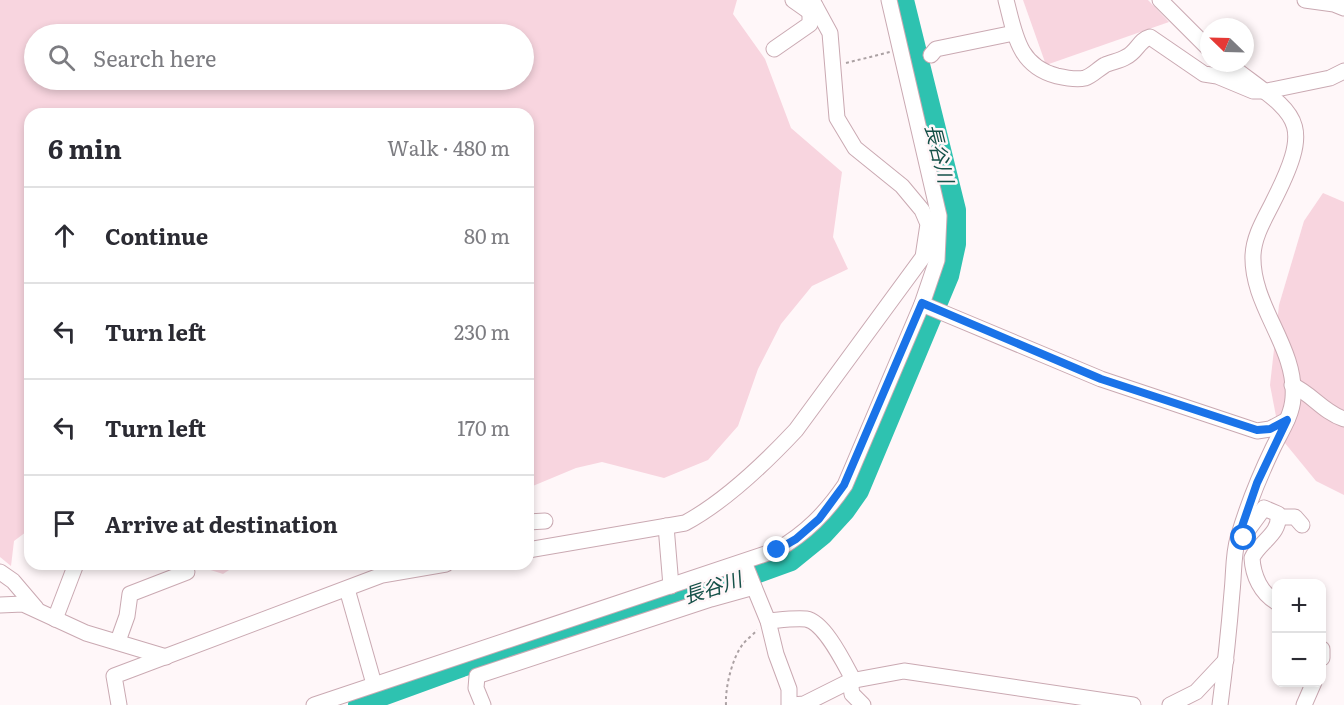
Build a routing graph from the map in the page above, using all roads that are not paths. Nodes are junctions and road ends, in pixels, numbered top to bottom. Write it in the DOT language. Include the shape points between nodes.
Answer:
graph roads {
  1 [pos="793,0"];
  2 [pos="889,0"];
  3 [pos="1006,0"];
  4 [pos="1160,0"];
  5 [pos="1305,0"];
  6 [pos="812,6"];
  7 [pos="1344,8"];
  8 [pos="1014,33"];
  9 [pos="1200,40"];
  10 [pos="774,49"];
  11 [pos="931,55"];
  12 [pos="1344,71"];
  13 [pos="1240,72"];
  14 [pos="1268,91"];
  15 [pos="901,284"];
  16 [pos="924,298"];
  17 [pos="1292,385"];
  18 [pos="1344,419"];
  19 [pos="1287,420"];
  20 [pos="1279,517"];
  21 [pos="545,521"];
  22 [pos="534,522"];
  23 [pos="1302,525"];
  24 [pos="666,526"];
  25 [pos="1238,538"];
  26 [pos="534,549"];
  27 [pos="744,562"];
  28 [pos="74,570"];
  29 [pos="385,570"];
  30 [pos="0,572"];
  31 [pos="187,572"];
  32 [pos="671,586"];
  33 [pos="754,587"];
  34 [pos="347,589"];
  35 [pos="1272,600"];
  36 [pos="0,605"];
  37 [pos="40,612"];
  38 [pos="55,619"];
  39 [pos="767,619"];
  40 [pos="118,641"];
  41 [pos="166,657"];
  42 [pos="1226,660"];
  43 [pos="852,681"];
  44 [pos="375,684"];
  45 [pos="1312,687"];
  46 [pos="119,705"];
  47 [pos="314,705"];
  48 [pos="483,705"];
  49 [pos="791,705"];
  50 [pos="863,705"];
  51 [pos="1133,705"];
  52 [pos="1170,705"];
  53 [pos="1220,705"];
  54 [pos="1304,705"];
  1 -- 6 [label="street"];
  2 -- 16 [label="street" via="939,216 937,260"];
  3 -- 8 [label="street"];
  4 -- 9 [label="street"];
  5 -- 7 [label="street"];
  6 -- 10 [label="street" via="810,24"];
  6 -- 15 [label="street" via="830,33 837,118 855,148 902,186 928,224 923,257"];
  8 -- 11 [label="street" via="936,49"];
  8 -- 14 [label="street" via="1033,65 1061,76 1087,77 1128,57 1150,37 1204,74 1253,91"];
  12 -- 14 [label="street" via="1330,78"];
  13 -- 14 [label="street"];
  14 -- 17 [label="street" via="1286,108 1295,127 1297,144 1257,236 1254,276"];
  15 -- 16 [label="street"];
  15 -- 24 [label="street" via="796,430 776,451 700,515"];
  16 -- 19 [label="street" via="1101,379 1257,430 1270,429"];
  16 -- 27 [label="street" via="833,503 796,539"];
  17 -- 18 [label="street" via="1304,390 1330,414"];
  17 -- 19 [label="street"];
  19 -- 25 [label="street" via="1257,483"];
  20 -- 23 [label="street" via="1295,517"];
  20 -- 25 [label="street" via="1264,508 1244,538"];
  20 -- 35 [label="street" via="1274,532 1252,558 1264,595"];
  21 -- 22 [label="street"];
  24 -- 26 [label="street"];
  24 -- 32 [label="street"];
  25 -- 42 [label="street"];
  27 -- 32 [label="street"];
  27 -- 33 [label="street"];
  28 -- 38 [label="street"];
  29 -- 34 [label="street"];
  30 -- 37 [label="street"];
  31 -- 40 [label="street" via="129,594 127,616"];
  32 -- 44 [label="street"];
  33 -- 39 [label="street"];
  33 -- 48 [label="street" via="477,676 476,688"];
  34 -- 41 [label="street"];
  34 -- 44 [label="street"];
  36 -- 37 [label="street" via="22,604"];
  37 -- 38 [label="street"];
  38 -- 40 [label="street"];
  39 -- 43 [label="street" via="813,622 834,645"];
  39 -- 49 [label="street"];
  40 -- 41 [label="street"];
  41 -- 46 [label="street" via="114,676"];
  42 -- 52 [label="street" via="1196,692"];
  42 -- 53 [label="street"];
  43 -- 49 [label="street" via="804,704"];
  43 -- 50 [label="street" via="852,694"];
  43 -- 51 [label="street" via="904,671"];
  44 -- 47 [label="street"];
  45 -- 54 [label="street"];
}
